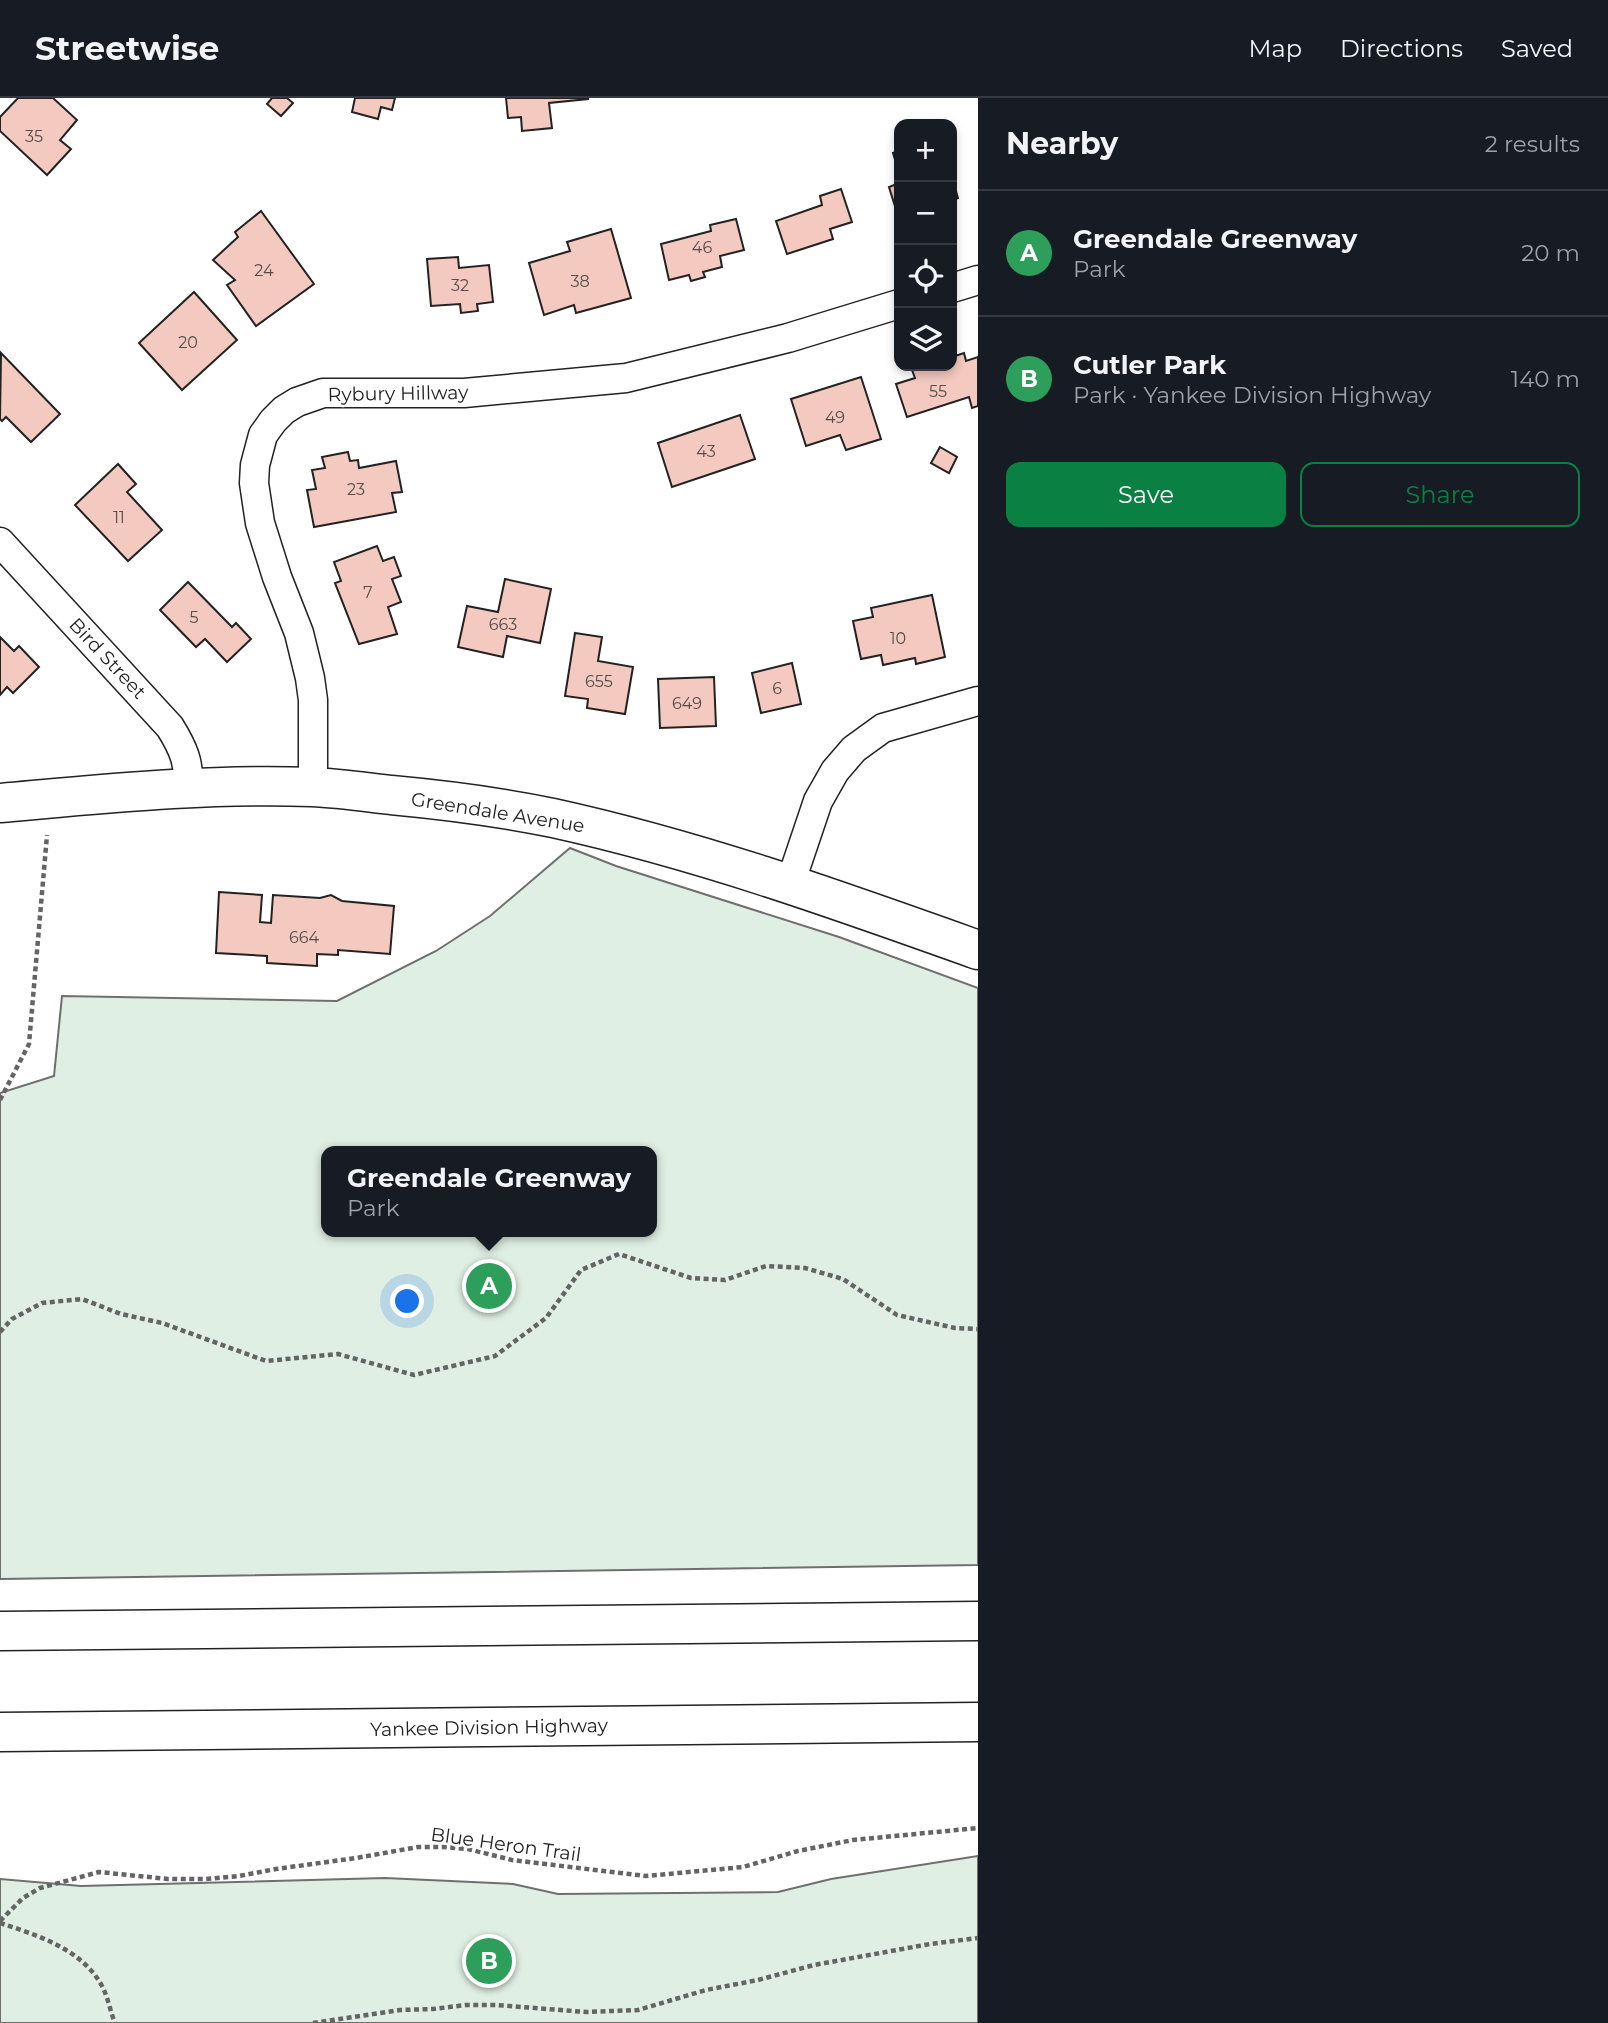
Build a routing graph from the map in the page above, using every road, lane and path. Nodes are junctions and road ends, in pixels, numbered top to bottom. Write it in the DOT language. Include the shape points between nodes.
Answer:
graph roads {
  1 [pos="978,280"];
  2 [pos="957,286"];
  3 [pos="894,306"];
  4 [pos="0,542"];
  5 [pos="978,701"];
  6 [pos="313,787"];
  7 [pos="188,789"];
  8 [pos="51,799"];
  9 [pos="0,803"];
  10 [pos="790,884"];
  11 [pos="978,950"];
  12 [pos="0,1100"];
  13 [pos="978,1329"];
  14 [pos="0,1332"];
  15 [pos="978,1621"];
  16 [pos="0,1631"];
  17 [pos="978,1722"];
  18 [pos="0,1732"];
  19 [pos="978,1828"];
  20 [pos="0,1922"];
  21 [pos="978,1938"];
  22 [pos="115,2023"];
  23 [pos="313,2023"];
  1 -- 2 [label="street"];
  3 -- 6 [label="street, Rybury Hillway" via="788,338 626,378 464,393 323,393 284,410 263,435 254,483 264,536 310,678"];
  4 -- 7 [label="street, Bird Street" via="170,727 190,771"];
  5 -- 10 [label="street" via="883,728 854,749 818,801"];
  6 -- 7 [label="main road, Greendale Avenue"];
  6 -- 10 [label="main road, Greendale Avenue" via="448,801 550,818 688,852"];
  7 -- 8 [label="main road, Greendale Avenue"];
  8 -- 9 [label="main road, Greendale Avenue"];
  8 -- 12 [label="path" via="29,1044"];
  10 -- 11 [label="main road, Greendale Avenue"];
  13 -- 14 [label="path" via="897,1315 843,1279 805,1268 766,1266 724,1280 691,1278 618,1254 581,1270 545,1318 495,1356 414,1374 338,1354 266,1361 82,1298 42,1303 12,1319"];
  15 -- 16 [label="main road"];
  17 -- 18 [label="main road, Yankee Division Highway"];
  19 -- 20 [label="path, Blue Heron Trail" via="853,1840 743,1867 646,1876 443,1847 205,1879 99,1872 40,1888"];
  20 -- 22 [label="path" via="48,1940 85,1965 106,1993"];
  21 -- 23 [label="path" via="814,1965 638,2010 586,2012 466,2005"];
}
